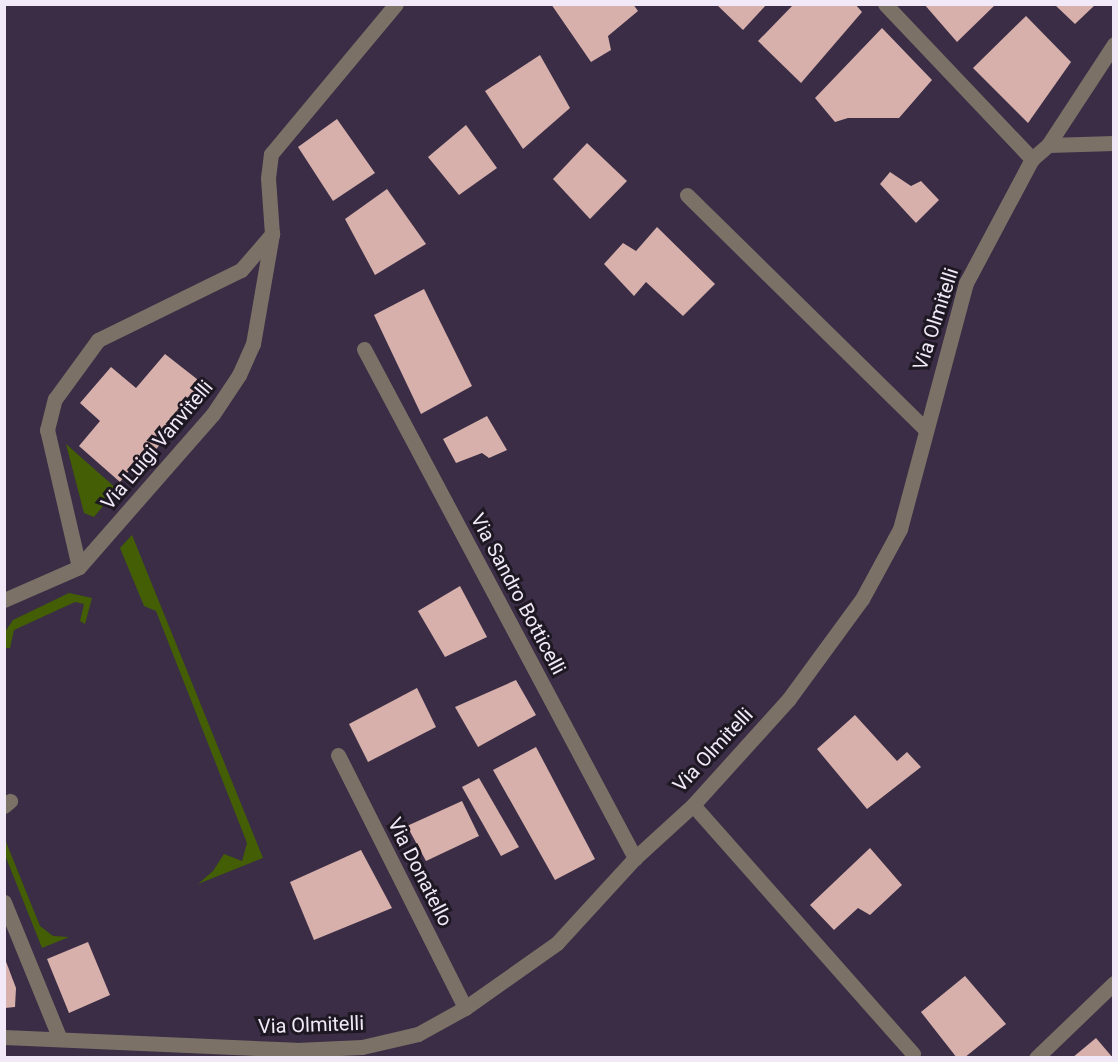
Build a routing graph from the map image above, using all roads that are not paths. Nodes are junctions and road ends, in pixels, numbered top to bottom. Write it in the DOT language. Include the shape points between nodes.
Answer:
graph roads {
  1 [pos="396,4"];
  2 [pos="885,4"];
  3 [pos="1113,44"];
  4 [pos="1113,143"];
  5 [pos="1048,145"];
  6 [pos="1032,159"];
  7 [pos="687,195"];
  8 [pos="272,234"];
  9 [pos="364,349"];
  10 [pos="925,429"];
  11 [pos="80,567"];
  12 [pos="4,600"];
  13 [pos="338,755"];
  14 [pos="693,805"];
  15 [pos="635,858"];
  16 [pos="4,902"];
  17 [pos="1113,983"];
  18 [pos="465,1008"];
  19 [pos="4,1037"];
  20 [pos="60,1039"];
  21 [pos="913,1054"];
  22 [pos="1043,1055"];
  1 -- 8 [label="street, Via Luigi Vanvitelli" via="271,154 268,178"];
  2 -- 6 [label="street"];
  3 -- 5 [label="street, Via Olmitelli"];
  4 -- 5 [label="street"];
  5 -- 6 [label="street, Via Olmitelli"];
  6 -- 10 [label="street, Via Olmitelli" via="966,283"];
  7 -- 10 [label="street"];
  8 -- 11 [label="street, Via Luigi Vanvitelli" via="253,344 239,375 213,414"];
  8 -- 11 [label="street" via="241,270 98,340 55,399 47,430"];
  9 -- 15 [label="street, Via Sandro Botticelli"];
  10 -- 14 [label="street, Via Olmitelli" via="900,529 862,599 788,700"];
  11 -- 12 [label="street, Via Luigi Vanvitelli"];
  13 -- 18 [label="street, Via Donatello"];
  14 -- 15 [label="street, Via Olmitelli"];
  14 -- 21 [label="street"];
  15 -- 18 [label="street, Via Olmitelli" via="557,943"];
  16 -- 20 [label="street"];
  17 -- 22 [label="street"];
  18 -- 20 [label="street, Via Olmitelli" via="418,1034 362,1047 296,1050"];
  19 -- 20 [label="street, Via Olmitelli"];
}
